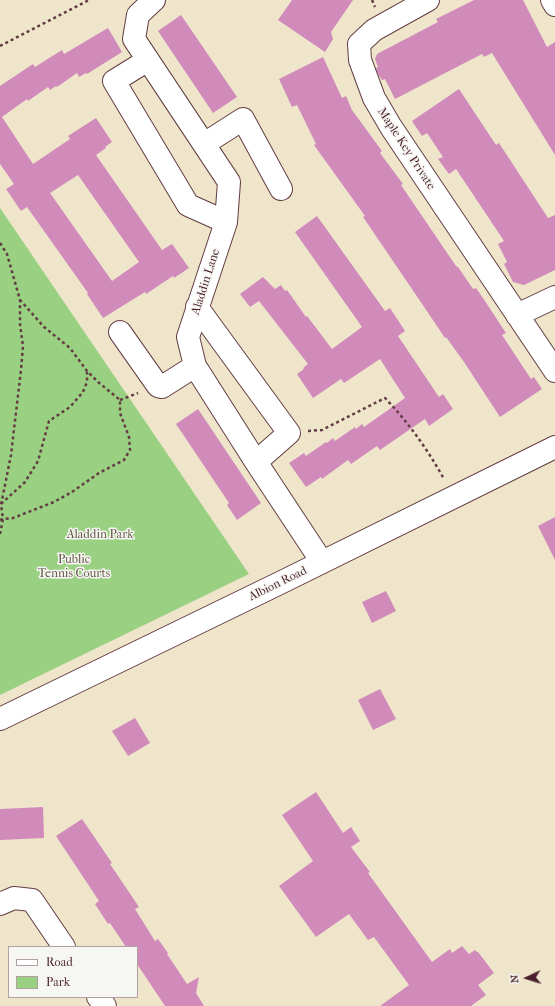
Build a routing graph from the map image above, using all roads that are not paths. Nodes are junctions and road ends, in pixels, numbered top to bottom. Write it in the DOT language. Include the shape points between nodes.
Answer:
graph roads {
  1 [pos="154,0"];
  2 [pos="428,0"];
  3 [pos="552,0"];
  4 [pos="555,5"];
  5 [pos="148,60"];
  6 [pos="204,144"];
  7 [pos="281,189"];
  8 [pos="226,222"];
  9 [pos="555,297"];
  10 [pos="198,307"];
  11 [pos="517,316"];
  12 [pos="120,332"];
  13 [pos="195,366"];
  14 [pos="555,371"];
  15 [pos="555,447"];
  16 [pos="256,462"];
  17 [pos="322,562"];
  18 [pos="0,719"];
  19 [pos="0,904"];
  20 [pos="63,946"];
  21 [pos="99,998"];
  22 [pos="105,1006"];
  1 -- 5 [label="street, Aladdin Lane" via="138,15 134,39"];
  2 -- 11 [label="street, Maple Key Private" via="374,30 359,44 360,60 374,98 390,128"];
  3 -- 4 [label="street"];
  5 -- 6 [label="street, Aladdin Lane"];
  5 -- 8 [label="street" via="114,81 188,204"];
  6 -- 7 [label="street" via="243,119"];
  6 -- 8 [label="street, Aladdin Lane" via="229,182"];
  8 -- 10 [label="street, Aladdin Lane"];
  9 -- 11 [label="street"];
  10 -- 13 [label="street, Aladdin Lane" via="188,337"];
  10 -- 16 [label="street" via="289,433"];
  11 -- 14 [label="street, Maple Key Private"];
  12 -- 13 [label="street" via="158,386 162,387"];
  13 -- 16 [label="street, Aladdin Lane"];
  15 -- 17 [label="street, Albion Road"];
  16 -- 17 [label="street, Aladdin Lane"];
  17 -- 18 [label="street, Albion Road"];
  19 -- 20 [label="street" via="14,898 32,900"];
  21 -- 22 [label="street"];
}
